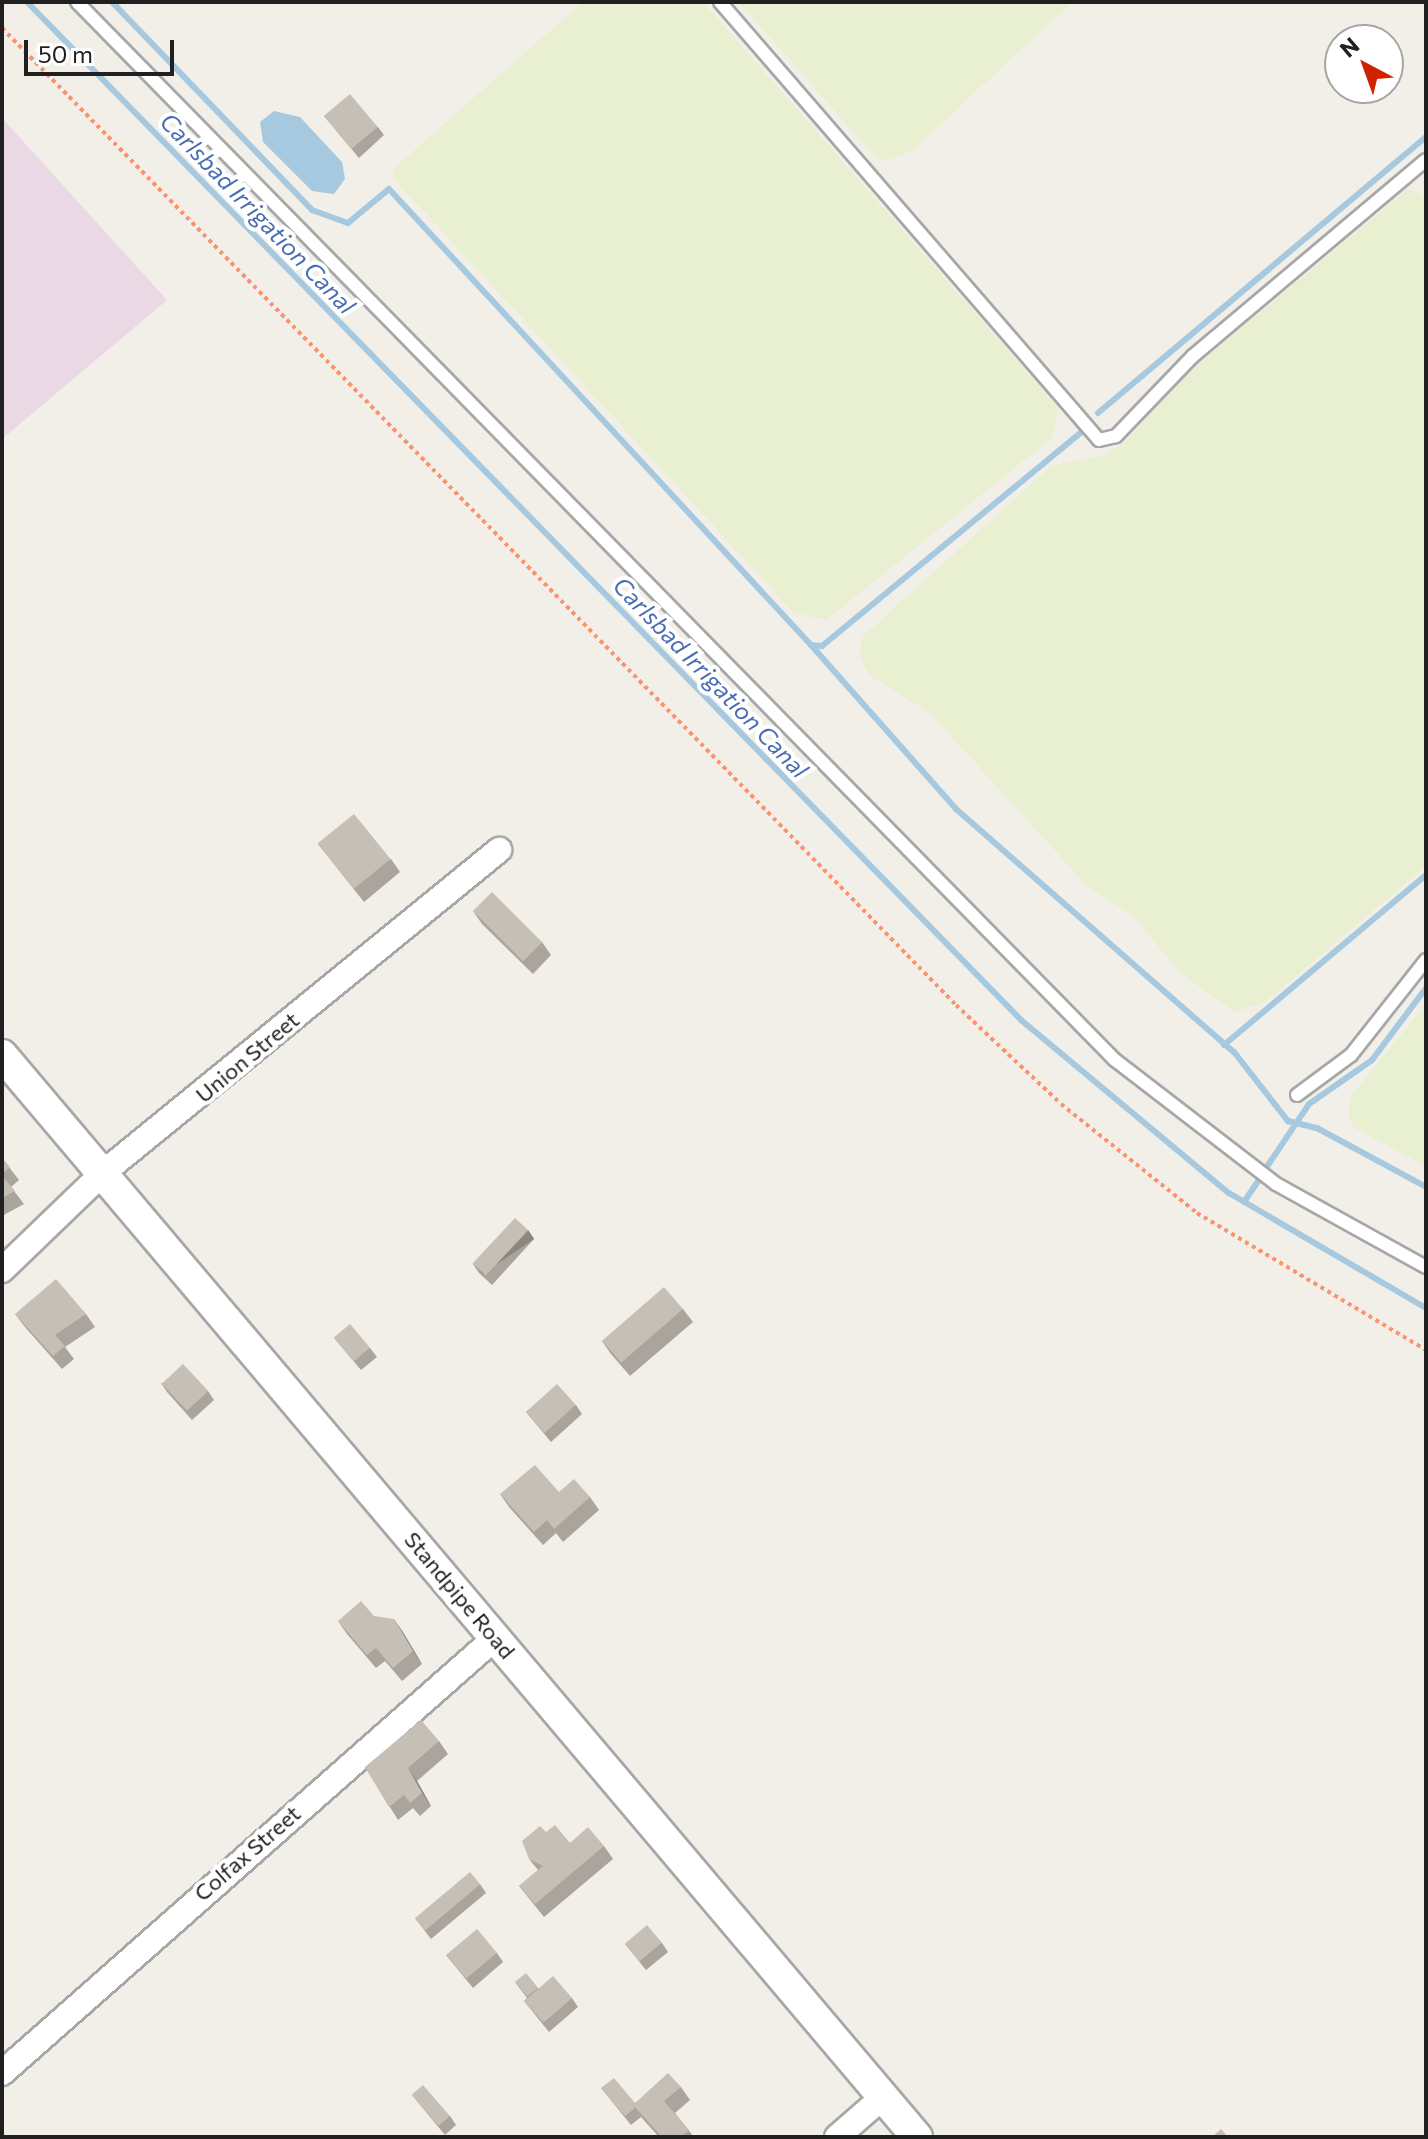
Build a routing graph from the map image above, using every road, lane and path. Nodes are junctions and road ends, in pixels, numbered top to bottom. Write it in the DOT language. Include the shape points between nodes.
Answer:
graph roads {
  1 [pos="77,2"];
  2 [pos="720,2"];
  3 [pos="2,28"];
  4 [pos="1426,160"];
  5 [pos="499,850"];
  6 [pos="1426,960"];
  7 [pos="2,1055"];
  8 [pos="1297,1095"];
  9 [pos="104,1172"];
  10 [pos="1426,1267"];
  11 [pos="2,1270"];
  12 [pos="1426,1350"];
  13 [pos="496,1637"];
  14 [pos="2,2073"];
  15 [pos="883,2097"];
  16 [pos="837,2137"];
  17 [pos="917,2137"];
  1 -- 10 [label="lane" via="1115,1060 1276,1184"];
  2 -- 4 [label="lane" via="1099,440 1116,436 1193,356"];
  3 -- 12 [label="path" via="956,1005 1061,1104 1209,1221"];
  5 -- 9 [label="street, Union Street"];
  6 -- 8 [label="lane" via="1351,1055"];
  7 -- 9 [label="street, Standpipe Road"];
  9 -- 11 [label="street, Union Street"];
  9 -- 13 [label="street, Standpipe Road"];
  13 -- 14 [label="street, Colfax Street"];
  13 -- 15 [label="street, Standpipe Road"];
  15 -- 16 [label="street"];
  15 -- 17 [label="street, Standpipe Road"];
}
